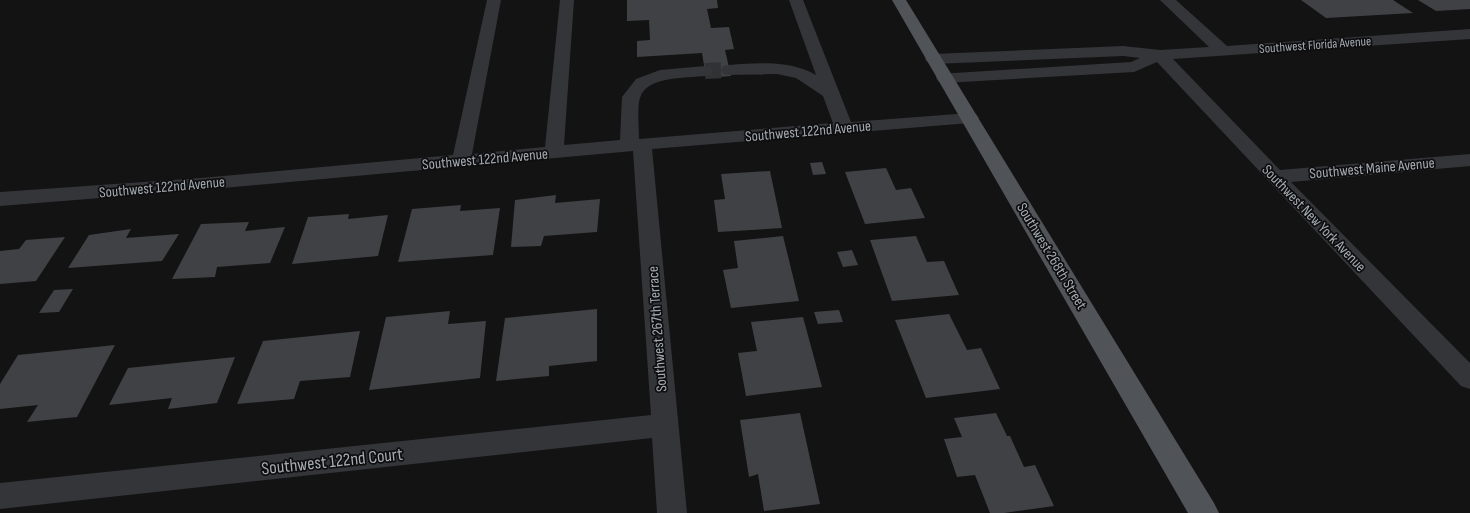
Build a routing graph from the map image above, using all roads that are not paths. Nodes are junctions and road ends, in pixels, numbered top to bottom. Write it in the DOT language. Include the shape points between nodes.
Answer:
graph roads {
  1 [pos="494,0"];
  2 [pos="566,0"];
  3 [pos="796,0"];
  4 [pos="899,0"];
  5 [pos="1167,0"];
  6 [pos="1470,34"];
  7 [pos="1223,51"];
  8 [pos="1160,55"];
  9 [pos="933,58"];
  10 [pos="729,70"];
  11 [pos="705,71"];
  12 [pos="945,78"];
  13 [pos="830,92"];
  14 [pos="970,118"];
  15 [pos="844,128"];
  16 [pos="636,145"];
  17 [pos="554,153"];
  18 [pos="1470,160"];
  19 [pos="461,161"];
  20 [pos="1274,177"];
  21 [pos="0,199"];
  22 [pos="1470,379"];
  23 [pos="664,425"];
  24 [pos="0,496"];
  25 [pos="672,513"];
  26 [pos="1204,513"];
  1 -- 19 [label="street"];
  2 -- 17 [label="street"];
  3 -- 13 [label="street"];
  4 -- 9 [label="main road, Southwest 268th Street"];
  5 -- 7 [label="street"];
  6 -- 7 [label="street, Southwest Florida Avenue"];
  7 -- 8 [label="street, Southwest Florida Avenue"];
  8 -- 9 [label="street, Southwest Florida Avenue" via="1123,51"];
  8 -- 12 [label="street, Southwest Florida Avenue" via="1134,67"];
  8 -- 20 [label="street, Southwest New York Avenue"];
  9 -- 12 [label="main road, Southwest 268th Street"];
  10 -- 13 [label="street" via="769,69 793,72 816,82"];
  11 -- 16 [label="street, Southwest 267th Terrace" via="660,75 642,83 631,98"];
  12 -- 14 [label="main road, Southwest 268th Street"];
  13 -- 15 [label="street"];
  14 -- 15 [label="street, Southwest 122nd Avenue"];
  14 -- 26 [label="main road, Southwest 268th Street"];
  15 -- 16 [label="street, Southwest 122nd Avenue"];
  16 -- 17 [label="street, Southwest 122nd Avenue"];
  16 -- 23 [label="street, Southwest 267th Terrace"];
  17 -- 19 [label="street, Southwest 122nd Avenue"];
  18 -- 20 [label="street, Southwest Maine Avenue"];
  19 -- 21 [label="street, Southwest 122nd Avenue"];
  20 -- 22 [label="street, Southwest New York Avenue"];
  23 -- 24 [label="street, Southwest 122nd Court"];
  23 -- 25 [label="street, Southwest 267th Terrace"];
}
